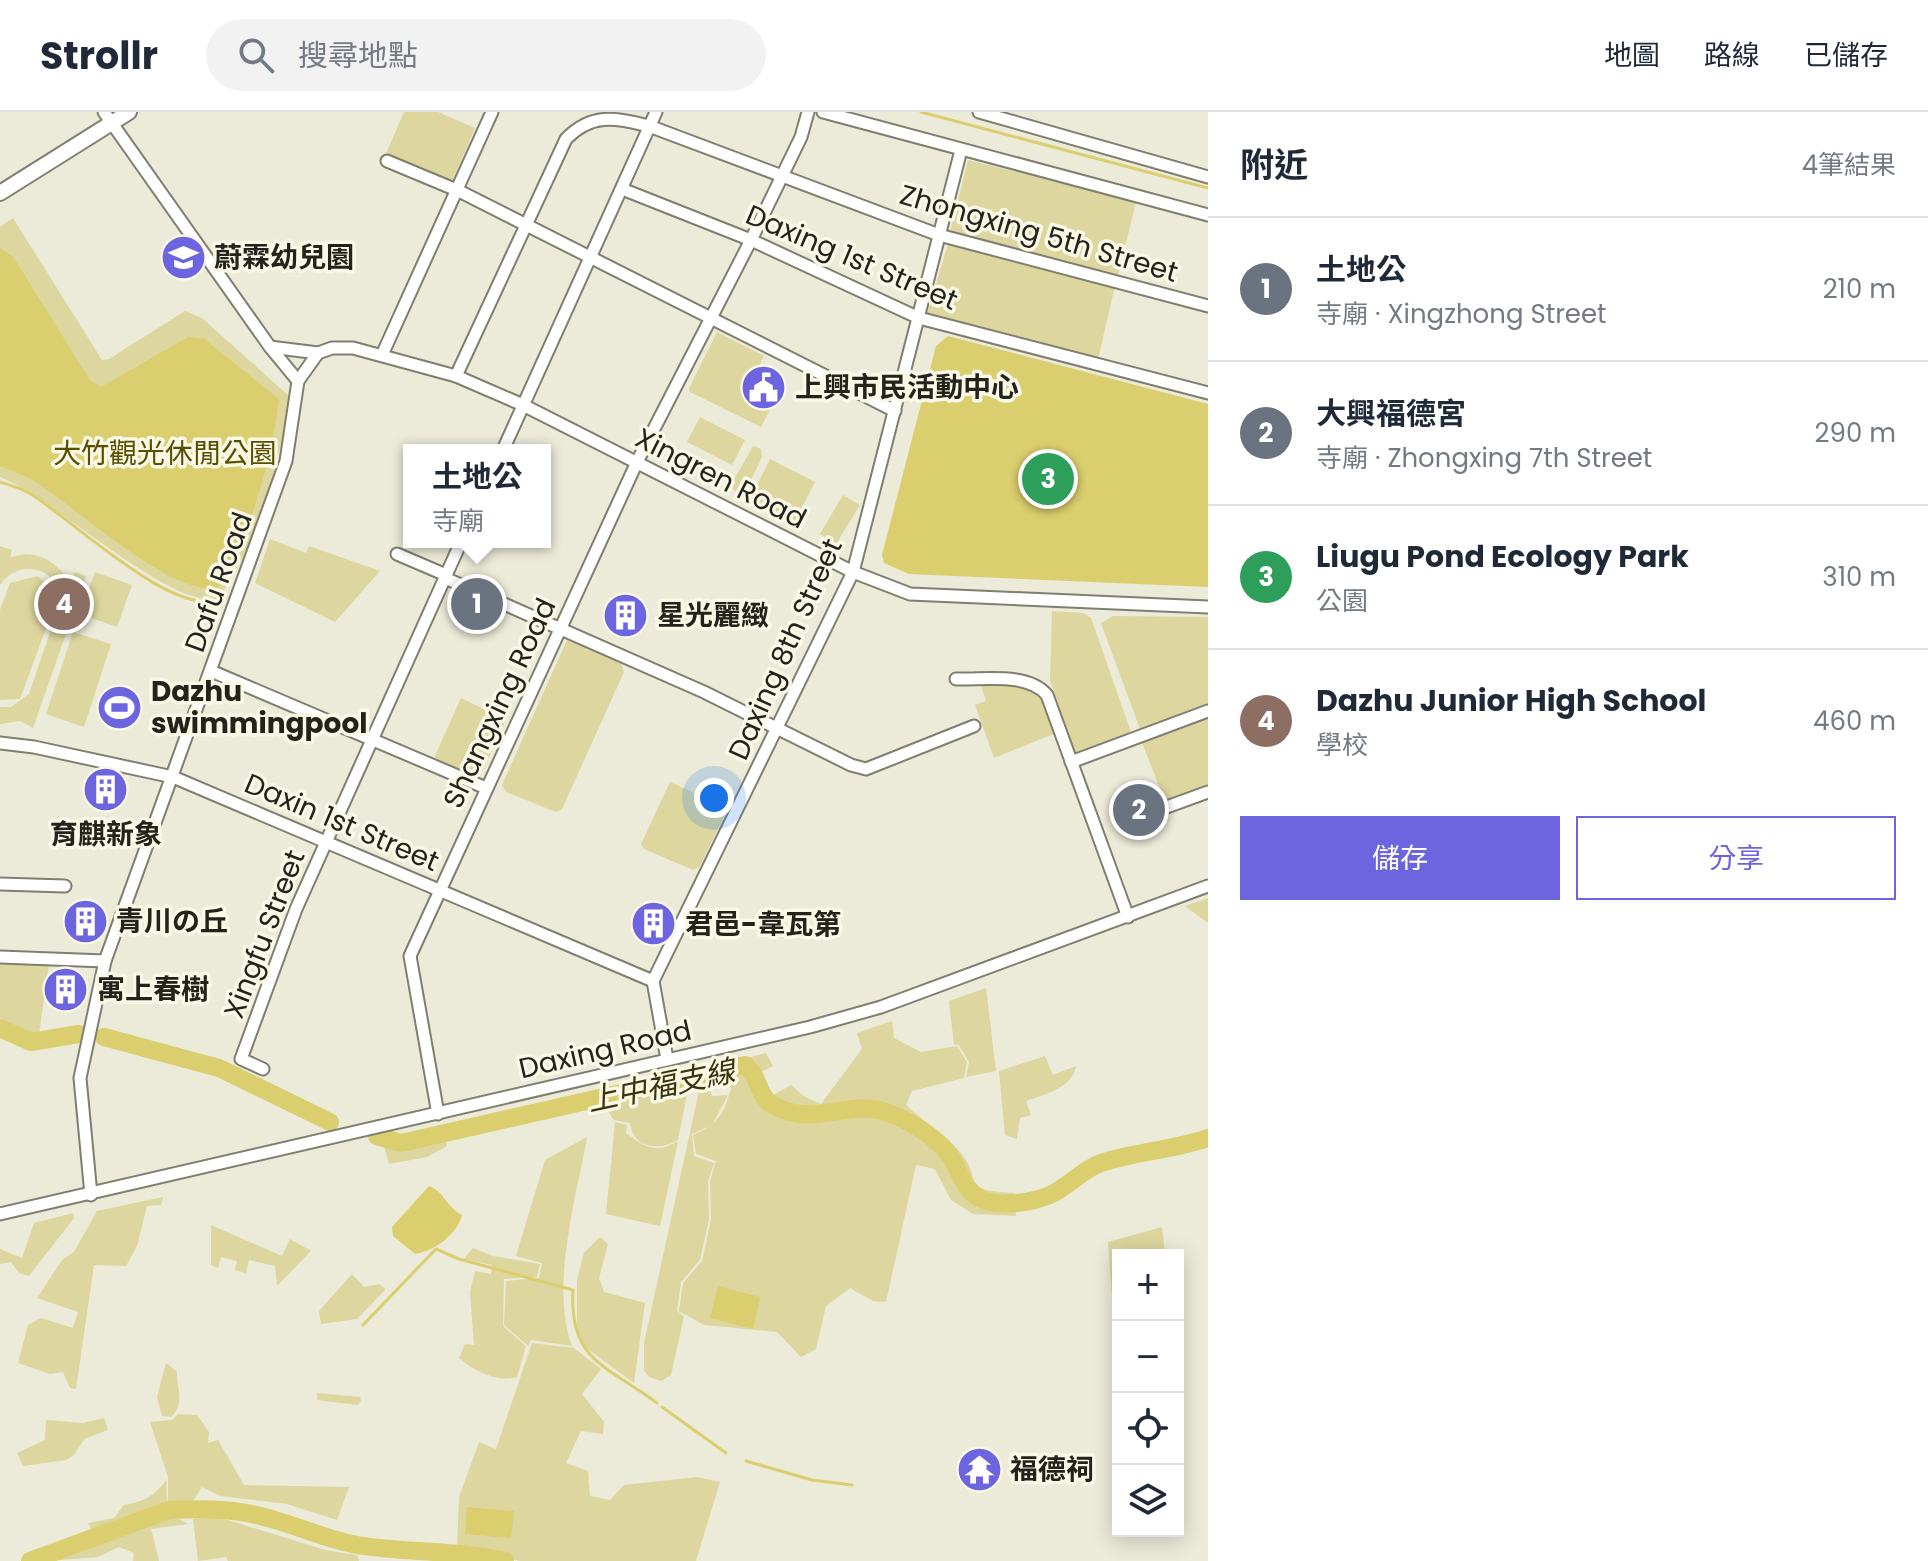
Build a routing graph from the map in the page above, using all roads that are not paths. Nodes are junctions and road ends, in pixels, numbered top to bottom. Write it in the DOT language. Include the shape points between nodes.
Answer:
graph roads {
  1 [pos="129,112"];
  2 [pos="492,112"];
  3 [pos="656,112"];
  4 [pos="808,112"];
  5 [pos="823,112"];
  6 [pos="979,112"];
  7 [pos="108,118"];
  8 [pos="649,126"];
  9 [pos="961,150"];
  10 [pos="387,161"];
  11 [pos="782,175"];
  12 [pos="1208,177"];
  13 [pos="622,189"];
  14 [pos="459,191"];
  15 [pos="0,193"];
  16 [pos="1208,215"];
  17 [pos="526,225"];
  18 [pos="939,235"];
  19 [pos="751,240"];
  20 [pos="591,258"];
  21 [pos="1208,306"];
  22 [pos="711,318"];
  23 [pos="919,318"];
  24 [pos="270,347"];
  25 [pos="318,353"];
  26 [pos="382,355"];
  27 [pos="456,376"];
  28 [pos="298,381"];
  29 [pos="1208,393"];
  30 [pos="523,405"];
  31 [pos="895,411"];
  32 [pos="506,444"];
  33 [pos="637,462"];
  34 [pos="458,548"];
  35 [pos="397,554"];
  36 [pos="853,572"];
  37 [pos="446,577"];
  38 [pos="1208,607"];
  39 [pos="561,627"];
  40 [pos="211,671"];
  41 [pos="956,679"];
  42 [pos="1208,711"];
  43 [pos="974,726"];
  44 [pos="778,727"];
  45 [pos="372,740"];
  46 [pos="0,743"];
  47 [pos="1071,762"];
  48 [pos="173,777"];
  49 [pos="486,788"];
  50 [pos="1208,792"];
  51 [pos="1164,808"];
  52 [pos="326,841"];
  53 [pos="0,884"];
  54 [pos="65,886"];
  55 [pos="1208,886"];
  56 [pos="439,889"];
  57 [pos="1128,917"];
  58 [pos="0,957"];
  59 [pos="105,961"];
  60 [pos="653,981"];
  61 [pos="667,1059"];
  62 [pos="263,1069"];
  63 [pos="438,1114"];
  64 [pos="91,1195"];
  65 [pos="0,1214"];
  1 -- 7 [label="main road"];
  2 -- 14 [label="street"];
  3 -- 8 [label="street"];
  4 -- 11 [label="street, Shangxing Road"];
  5 -- 9 [label="street"];
  6 -- 12 [label="street"];
  7 -- 15 [label="main road"];
  7 -- 24 [label="street"];
  8 -- 11 [label="street, Zhongxing 5th Street"];
  8 -- 13 [label="street"];
  8 -- 17 [label="street, Zhongxing 5th Street" via="609,117 579,124 566,139"];
  9 -- 16 [label="street"];
  9 -- 18 [label="street, Daxing 8th Street"];
  10 -- 14 [label="street"];
  11 -- 18 [label="street, Zhongxing 5th Street"];
  11 -- 19 [label="street, Shangxing Road"];
  13 -- 19 [label="street, Daxing 1st Street"];
  13 -- 20 [label="street"];
  14 -- 17 [label="street"];
  14 -- 26 [label="street"];
  17 -- 20 [label="street"];
  17 -- 27 [label="street, Zhongxing 5th Street"];
  18 -- 21 [label="street, Zhongxing 5th Street"];
  18 -- 23 [label="street, Daxing 8th Street"];
  19 -- 22 [label="street, Shangxing Road"];
  19 -- 23 [label="street, Daxing 1st Street"];
  20 -- 22 [label="street"];
  20 -- 30 [label="street"];
  22 -- 31 [label="street"];
  22 -- 33 [label="street, Shangxing Road"];
  23 -- 29 [label="street, Daxing 1st Street"];
  23 -- 31 [label="street, Daxing 8th Street"];
  24 -- 25 [label="street, Xingren Road"];
  24 -- 28 [label="street"];
  25 -- 26 [label="street, Xingren Road" via="353,348"];
  25 -- 28 [label="street"];
  26 -- 27 [label="street, Xingren Road"];
  27 -- 30 [label="street, Xingren Road"];
  28 -- 40 [label="street, Dafu Road" via="286,461"];
  30 -- 32 [label="street"];
  30 -- 33 [label="street, Xingren Road"];
  31 -- 36 [label="street, Daxing 8th Street"];
  33 -- 36 [label="street, Xingren Road"];
  33 -- 39 [label="street, Shangxing Road"];
  34 -- 37 [label="street, Xingfu Street"];
  35 -- 37 [label="street"];
  36 -- 38 [label="street, Xingren Road" via="910,594"];
  36 -- 44 [label="street, Daxing 8th Street"];
  37 -- 39 [label="street"];
  37 -- 45 [label="street, Xingfu Street"];
  39 -- 44 [label="street"];
  39 -- 49 [label="street, Shangxing Road"];
  40 -- 45 [label="street"];
  40 -- 48 [label="street, Dafu Road"];
  41 -- 47 [label="street" via="1038,684 1047,695"];
  42 -- 47 [label="street"];
  43 -- 44 [label="street" via="866,769"];
  44 -- 60 [label="street, Daxing 8th Street"];
  45 -- 49 [label="street"];
  45 -- 52 [label="street, Xingfu Street"];
  46 -- 48 [label="street, Daxin 1st Street"];
  47 -- 57 [label="street"];
  48 -- 52 [label="street, Daxin 1st Street"];
  48 -- 59 [label="street, Dafu Road"];
  49 -- 56 [label="street, Shangxing Road"];
  50 -- 51 [label="street"];
  52 -- 56 [label="street, Daxin 1st Street"];
  52 -- 62 [label="street, Xingfu Street" via="241,1059"];
  53 -- 54 [label="street"];
  55 -- 57 [label="street, Daxing Road"];
  56 -- 60 [label="street, Daxin 1st Street"];
  56 -- 63 [label="street, Shangxing Road" via="410,956"];
  57 -- 61 [label="street, Daxing Road" via="859,1014"];
  58 -- 59 [label="street"];
  59 -- 64 [label="street, Dafu Road" via="80,1078"];
  60 -- 61 [label="street"];
  61 -- 63 [label="street, Daxing Road"];
  63 -- 64 [label="street, Daxing Road"];
  64 -- 65 [label="street, Daxing Road"];
}
